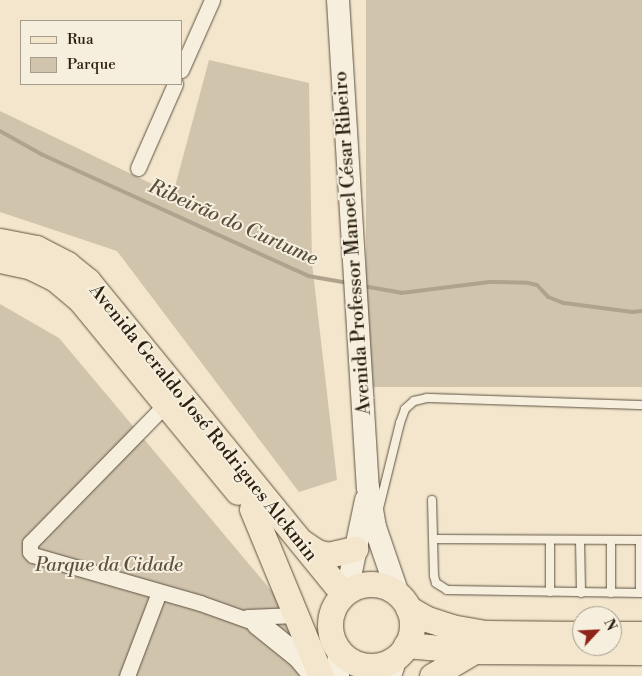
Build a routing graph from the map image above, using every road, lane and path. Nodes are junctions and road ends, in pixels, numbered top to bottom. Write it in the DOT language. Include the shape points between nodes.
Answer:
graph roads {
  1 [pos="212,0"];
  2 [pos="340,3"];
  3 [pos="182,68"];
  4 [pos="175,85"];
  5 [pos="138,168"];
  6 [pos="0,241"];
  7 [pos="0,260"];
  8 [pos="165,405"];
  9 [pos="642,406"];
  10 [pos="368,487"];
  11 [pos="432,500"];
  12 [pos="252,509"];
  13 [pos="375,527"];
  14 [pos="296,538"];
  15 [pos="433,539"];
  16 [pos="550,540"];
  17 [pos="580,540"];
  18 [pos="611,540"];
  19 [pos="641,540"];
  20 [pos="355,549"];
  21 [pos="159,592"];
  22 [pos="550,592"];
  23 [pos="581,593"];
  24 [pos="611,593"];
  25 [pos="641,594"];
  26 [pos="341,597"];
  27 [pos="403,601"];
  28 [pos="297,615"];
  29 [pos="250,621"];
  30 [pos="572,634"];
  31 [pos="633,636"];
  32 [pos="339,651"];
  33 [pos="474,651"];
  34 [pos="398,659"];
  35 [pos="316,668"];
  36 [pos="127,676"];
  37 [pos="338,676"];
  38 [pos="432,676"];
  1 -- 3 [label="street"];
  2 -- 10 [label="main road, Avenida Professor Manoel César Ribeiro"];
  4 -- 5 [label="street"];
  6 -- 14 [label="main road, Avenida Geraldo José Rodrigues Alckmin" via="36,248 67,264 88,281"];
  7 -- 8 [label="main road, Avenida Geraldo José Rodrigues Alckmin" via="29,266 54,278 81,301"];
  8 -- 12 [label="main road, Avenida Geraldo José Rodrigues Alckmin"];
  8 -- 21 [label="street" via="29,547 34,555"];
  9 -- 13 [label="lane" via="427,398 414,401 404,409"];
  10 -- 13 [label="main road, Avenida Professor Manoel César Ribeiro"];
  10 -- 20 [label="main road, Avenida Professor Manoel César Ribeiro"];
  11 -- 15 [label="lane"];
  12 -- 26 [label="main road, Avenida Geraldo José Rodrigues Alckmin"];
  12 -- 28 [label="main road"];
  13 -- 27 [label="main road, Avenida Professor Manoel César Ribeiro"];
  14 -- 20 [label="main road" via="317,552 328,555"];
  14 -- 26 [label="main road, Avenida Geraldo José Rodrigues Alckmin"];
  15 -- 16 [label="lane"];
  15 -- 22 [label="lane" via="434,576 436,583 446,590"];
  16 -- 17 [label="lane"];
  16 -- 22 [label="lane"];
  17 -- 18 [label="lane"];
  17 -- 23 [label="lane"];
  18 -- 19 [label="lane"];
  18 -- 24 [label="lane"];
  19 -- 25 [label="lane"];
  20 -- 26 [label="main road, Avenida Professor Manoel César Ribeiro"];
  21 -- 29 [label="street"];
  21 -- 36 [label="street"];
  22 -- 23 [label="lane"];
  23 -- 24 [label="lane"];
  24 -- 25 [label="lane"];
  26 -- 27 [label="main road" via="356,586 373,584 389,588"];
  26 -- 32 [label="main road" via="330,616 331,635"];
  27 -- 30 [label="main road" via="427,619 451,627 486,633"];
  27 -- 34 [label="main road" via="411,620 411,633"];
  28 -- 29 [label="street"];
  28 -- 35 [label="main road"];
  29 -- 35 [label="main road"];
  31 -- 33 [label="main road"];
  32 -- 34 [label="main road" via="349,660 367,665"];
  32 -- 37 [label="main road"];
  33 -- 34 [label="main road"];
  33 -- 38 [label="main road"];
}
